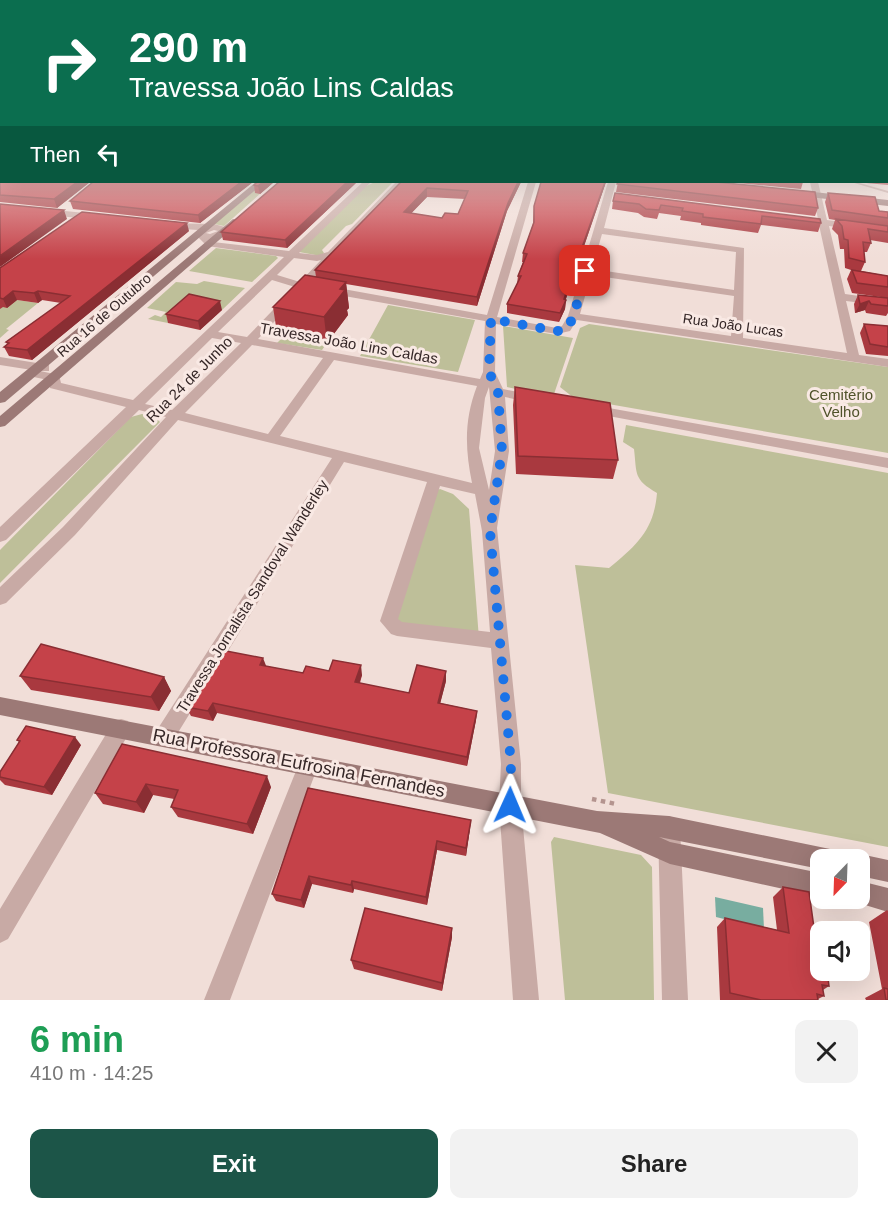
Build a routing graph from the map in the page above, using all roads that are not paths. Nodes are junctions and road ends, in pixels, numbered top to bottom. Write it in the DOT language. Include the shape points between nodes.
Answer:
graph roads {
  1 [pos="260,183"];
  2 [pos="366,183"];
  3 [pos="399,183"];
  4 [pos="532,183"];
  5 [pos="612,183"];
  6 [pos="814,183"];
  7 [pos="856,183"];
  8 [pos="789,192"];
  9 [pos="888,192"];
  10 [pos="608,195"];
  11 [pos="620,197"];
  12 [pos="818,197"];
  13 [pos="74,201"];
  14 [pos="888,203"];
  15 [pos="35,211"];
  16 [pos="64,214"];
  17 [pos="81,216"];
  18 [pos="241,217"];
  19 [pos="104,218"];
  20 [pos="789,219"];
  21 [pos="823,223"];
  22 [pos="160,224"];
  23 [pos="52,227"];
  24 [pos="64,229"];
  25 [pos="597,230"];
  26 [pos="888,231"];
  27 [pos="205,235"];
  28 [pos="290,255"];
  29 [pos="330,255"];
  30 [pos="585,271"];
  31 [pos="268,276"];
  32 [pos="137,284"];
  33 [pos="301,285"];
  34 [pos="159,287"];
  35 [pos="739,294"];
  36 [pos="840,297"];
  37 [pos="888,303"];
  38 [pos="102,313"];
  39 [pos="574,316"];
  40 [pos="125,317"];
  41 [pos="491,319"];
  42 [pos="210,334"];
  43 [pos="737,341"];
  44 [pos="248,343"];
  45 [pos="330,357"];
  46 [pos="854,358"];
  47 [pos="0,361"];
  48 [pos="888,363"];
  49 [pos="36,370"];
  50 [pos="60,374"];
  51 [pos="486,378"];
  52 [pos="498,392"];
  53 [pos="0,399"];
  54 [pos="544,401"];
  55 [pos="136,406"];
  56 [pos="578,407"];
  57 [pos="175,415"];
  58 [pos="0,423"];
  59 [pos="272,438"];
  60 [pos="341,455"];
  61 [pos="888,463"];
  62 [pos="435,479"];
  63 [pos="482,490"];
  64 [pos="490,531"];
  65 [pos="0,536"];
  66 [pos="0,598"];
  67 [pos="500,642"];
  68 [pos="0,706"];
  69 [pos="121,728"];
  70 [pos="164,736"];
  71 [pos="308,766"];
  72 [pos="510,805"];
  73 [pos="597,822"];
  74 [pos="669,827"];
  75 [pos="670,853"];
  76 [pos="810,856"];
  77 [pos="870,868"];
  78 [pos="888,871"];
  79 [pos="810,883"];
  80 [pos="870,896"];
  81 [pos="888,900"];
  82 [pos="0,931"];
  83 [pos="217,1000"];
  84 [pos="526,1000"];
  85 [pos="675,1000"];
  1 -- 27 [label="street"];
  2 -- 28 [label="street, Rua 24 de Junho"];
  3 -- 29 [label="street, Rua 24 de Junho"];
  4 -- 41 [label="street"];
  5 -- 10 [label="street"];
  6 -- 12 [label="street"];
  7 -- 9 [label="lane"];
  8 -- 12 [label="street"];
  10 -- 11 [label="street"];
  10 -- 25 [label="street"];
  12 -- 14 [label="street"];
  12 -- 21 [label="street"];
  13 -- 16 [label="street"];
  15 -- 16 [label="street"];
  16 -- 17 [label="street"];
  16 -- 23 [label="street"];
  17 -- 19 [label="street"];
  17 -- 24 [label="street"];
  18 -- 27 [label="street, Rua 16 de Outubro" via="224,232"];
  20 -- 21 [label="street"];
  21 -- 26 [label="street"];
  21 -- 36 [label="street" via="840,273"];
  22 -- 27 [label="street"];
  25 -- 30 [label="street"];
  25 -- 35 [label="street" via="741,250"];
  27 -- 28 [label="street"];
  27 -- 32 [label="street, Rua 16 de Outubro"];
  27 -- 34 [label="street, Rua 16 de Outubro"];
  28 -- 29 [label="street"];
  28 -- 31 [label="street, Rua 24 de Junho"];
  29 -- 33 [label="street, Rua 24 de Junho"];
  30 -- 35 [label="street"];
  30 -- 39 [label="street"];
  31 -- 33 [label="street"];
  31 -- 42 [label="street, Rua 24 de Junho"];
  32 -- 34 [label="street"];
  32 -- 38 [label="street, Rua 16 de Outubro"];
  33 -- 41 [label="street"];
  33 -- 44 [label="street, Rua 24 de Junho" via="275,321"];
  34 -- 40 [label="street, Rua 16 de Outubro"];
  35 -- 43 [label="street"];
  36 -- 37 [label="street"];
  36 -- 46 [label="street"];
  38 -- 40 [label="street"];
  38 -- 49 [label="street, Rua 16 de Outubro"];
  39 -- 41 [label="street" via="566,330 557,331"];
  39 -- 43 [label="street, Rua João Lucas"];
  40 -- 50 [label="street, Rua 16 de Outubro"];
  41 -- 51 [label="street"];
  42 -- 44 [label="street, Travessa João Lins Caldas"];
  42 -- 55 [label="street, Rua 24 de Junho"];
  43 -- 46 [label="street, Rua João Lucas"];
  44 -- 45 [label="street, Travessa João Lins Caldas"];
  44 -- 57 [label="street, Rua 24 de Junho"];
  45 -- 51 [label="street, Travessa João Lins Caldas"];
  45 -- 59 [label="street"];
  46 -- 48 [label="street, Rua João Lucas"];
  47 -- 49 [label="street"];
  49 -- 50 [label="street"];
  49 -- 53 [label="street, Rua 16 de Outubro"];
  50 -- 55 [label="street" via="54,385"];
  50 -- 58 [label="street, Rua 16 de Outubro"];
  51 -- 52 [label="street"];
  51 -- 63 [label="street" via="472,448"];
  52 -- 54 [label="street"];
  52 -- 64 [label="street" via="502,451"];
  55 -- 57 [label="street"];
  55 -- 65 [label="street, Rua 24 de Junho"];
  56 -- 61 [label="street"];
  57 -- 59 [label="street"];
  57 -- 66 [label="street, Rua 24 de Junho" via="69,531"];
  59 -- 60 [label="street"];
  60 -- 62 [label="street"];
  60 -- 70 [label="street, Travessa Jornalista Sandoval Wanderley"];
  62 -- 63 [label="street"];
  62 -- 67 [label="street" via="389,621 397,629"];
  63 -- 64 [label="street"];
  64 -- 67 [label="street"];
  67 -- 72 [label="street" via="511,764"];
  68 -- 69 [label="street, Rua Professora Eufrosina Fernandes"];
  69 -- 70 [label="street, Rua Professora Eufrosina Fernandes"];
  69 -- 82 [label="street"];
  70 -- 71 [label="street, Rua Professora Eufrosina Fernandes"];
  71 -- 72 [label="street, Rua Professora Eufrosina Fernandes"];
  71 -- 83 [label="street"];
  72 -- 73 [label="street, Rua Professora Eufrosina Fernandes"];
  72 -- 84 [label="street"];
  73 -- 74 [label="street"];
  73 -- 75 [label="street"];
  74 -- 75 [label="street"];
  74 -- 76 [label="street"];
  75 -- 79 [label="street"];
  75 -- 85 [label="street"];
  77 -- 78 [label="street"];
  80 -- 81 [label="street"];
}
